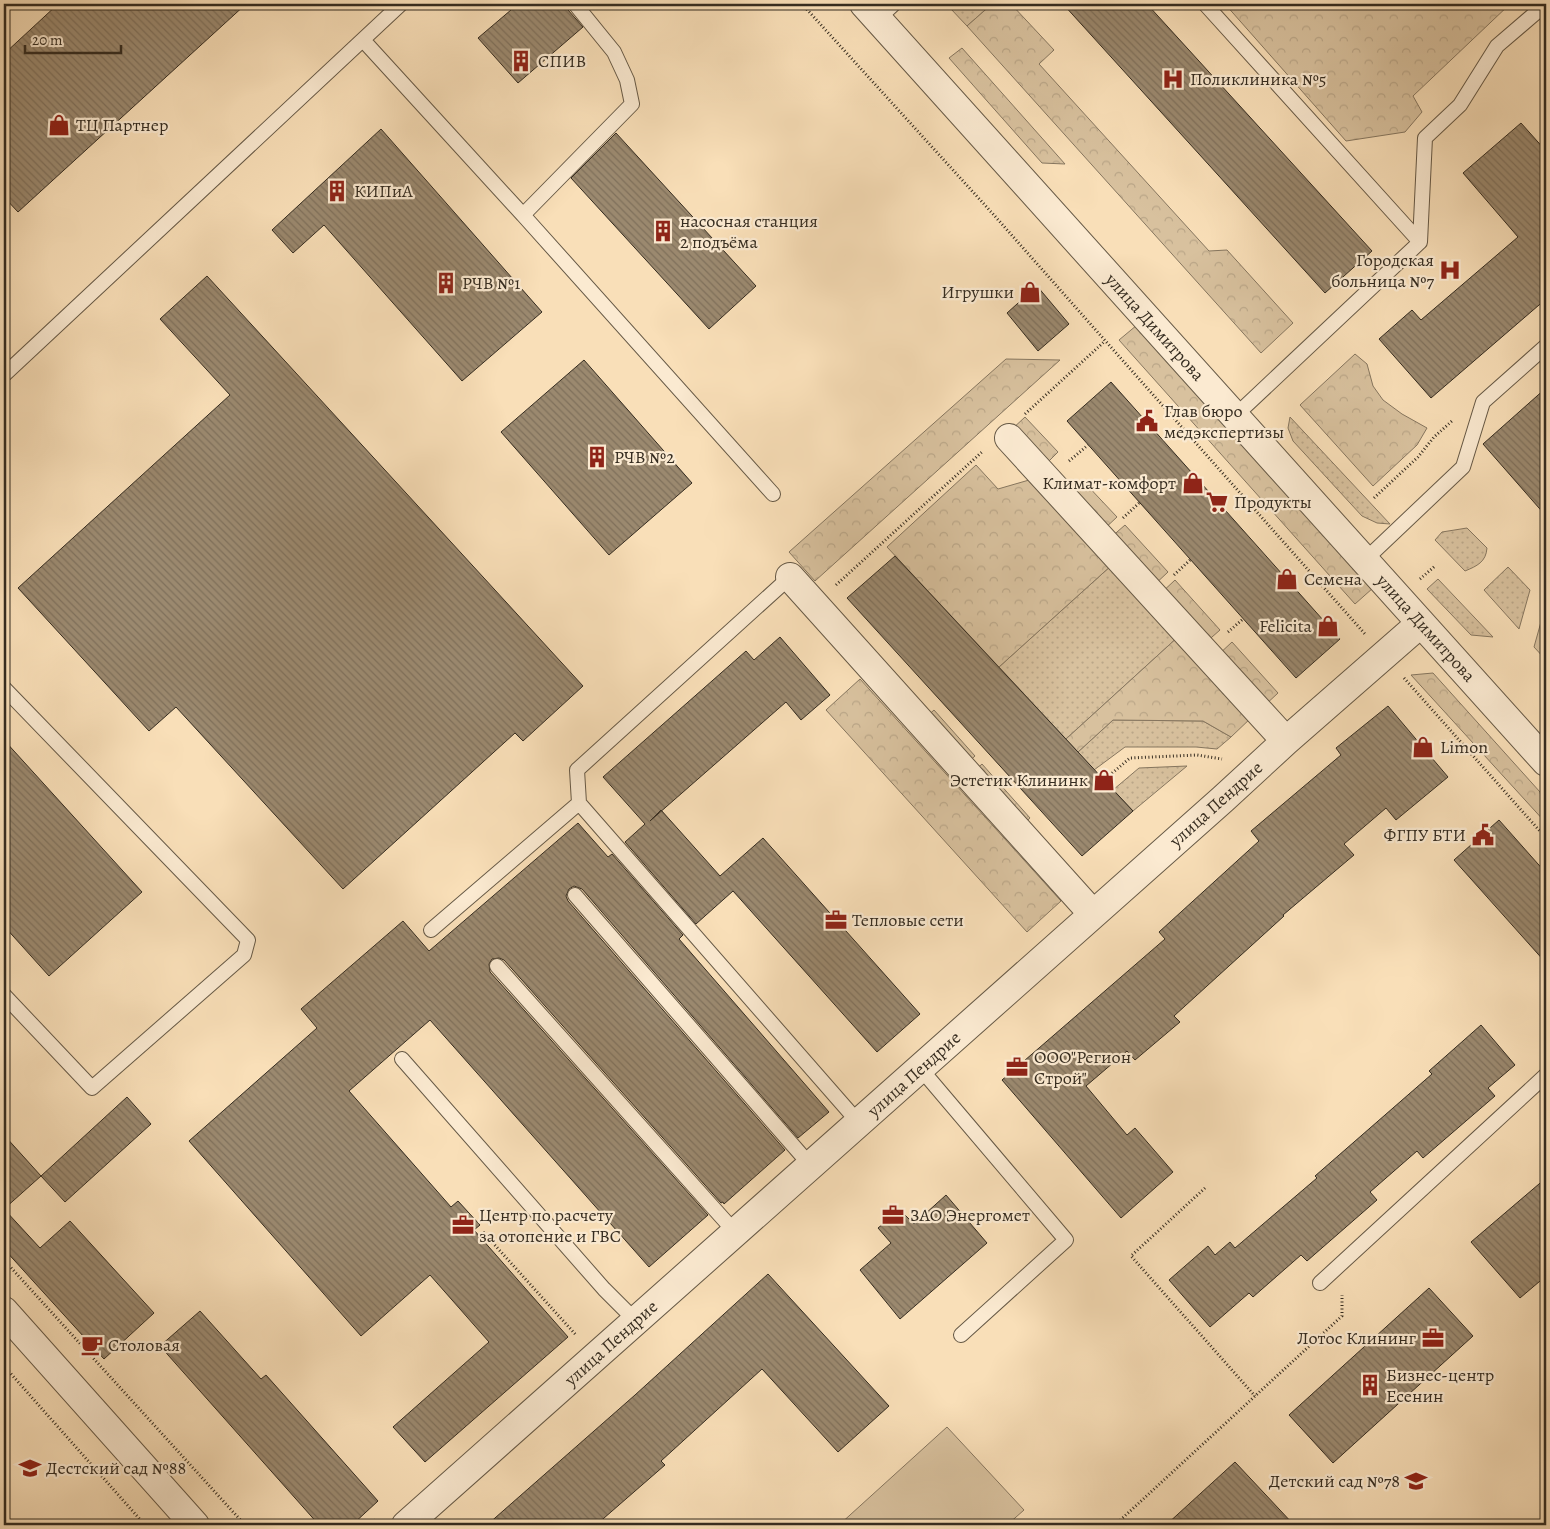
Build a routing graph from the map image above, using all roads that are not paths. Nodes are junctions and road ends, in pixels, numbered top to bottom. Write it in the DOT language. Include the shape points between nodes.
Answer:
graph roads {
  1 [pos="402,4"];
  2 [pos="575,4"];
  3 [pos="1205,4"];
  4 [pos="1546,4"];
  5 [pos="879,9"];
  6 [pos="363,40"];
  7 [pos="523,215"];
  8 [pos="1420,242"];
  9 [pos="1546,346"];
  10 [pos="4,375"];
  11 [pos="1236,416"];
  12 [pos="1015,428"];
  13 [pos="773,494"];
  14 [pos="1365,560"];
  15 [pos="790,577"];
  16 [pos="1422,623"];
  17 [pos="4,688"];
  18 [pos="1286,741"];
  19 [pos="1546,762"];
  20 [pos="579,803"];
  21 [pos="574,896"];
  22 [pos="1093,914"];
  23 [pos="432,930"];
  24 [pos="497,966"];
  25 [pos="4,995"];
  26 [pos="402,1059"];
  27 [pos="920,1068"];
  28 [pos="1546,1074"];
  29 [pos="859,1123"];
  30 [pos="811,1166"];
  31 [pos="736,1232"];
  32 [pos="1320,1283"];
  33 [pos="4,1311"];
  34 [pos="636,1321"];
  35 [pos="961,1335"];
  36 [pos="195,1525"];
  37 [pos="406,1525"];
  1 -- 6 [label="lane"];
  2 -- 7 [label="lane" via="614,52 627,80 632,104"];
  3 -- 8 [label="lane"];
  4 -- 8 [label="lane" via="1497,46 1460,105 1425,138"];
  5 -- 11 [label="street, улица Димитрова"];
  6 -- 7 [label="lane"];
  6 -- 10 [label="lane"];
  7 -- 13 [label="lane"];
  8 -- 11 [label="lane"];
  9 -- 14 [label="lane" via="1483,402 1463,467"];
  11 -- 14 [label="street, улица Димитрова"];
  12 -- 18 [label="street"];
  14 -- 16 [label="street, улица Димитрова"];
  15 -- 20 [label="lane" via="577,770"];
  15 -- 22 [label="street"];
  16 -- 18 [label="street, улица Пендрие"];
  16 -- 19 [label="street, улица Димитрова"];
  17 -- 25 [label="lane" via="248,940 244,955 92,1088"];
  18 -- 22 [label="street, улица Пендрие"];
  20 -- 23 [label="lane"];
  20 -- 29 [label="lane"];
  21 -- 30 [label="lane"];
  22 -- 27 [label="street, улица Пендрие"];
  24 -- 31 [label="lane"];
  26 -- 34 [label="lane" via="604,1289"];
  27 -- 29 [label="street, улица Пендрие"];
  27 -- 35 [label="lane" via="1066,1240"];
  28 -- 32 [label="lane"];
  29 -- 30 [label="street, улица Пендрие"];
  30 -- 31 [label="street, улица Пендрие"];
  31 -- 34 [label="street, улица Пендрие"];
  33 -- 36 [label="street"];
  34 -- 37 [label="street, улица Пендрие"];
}
